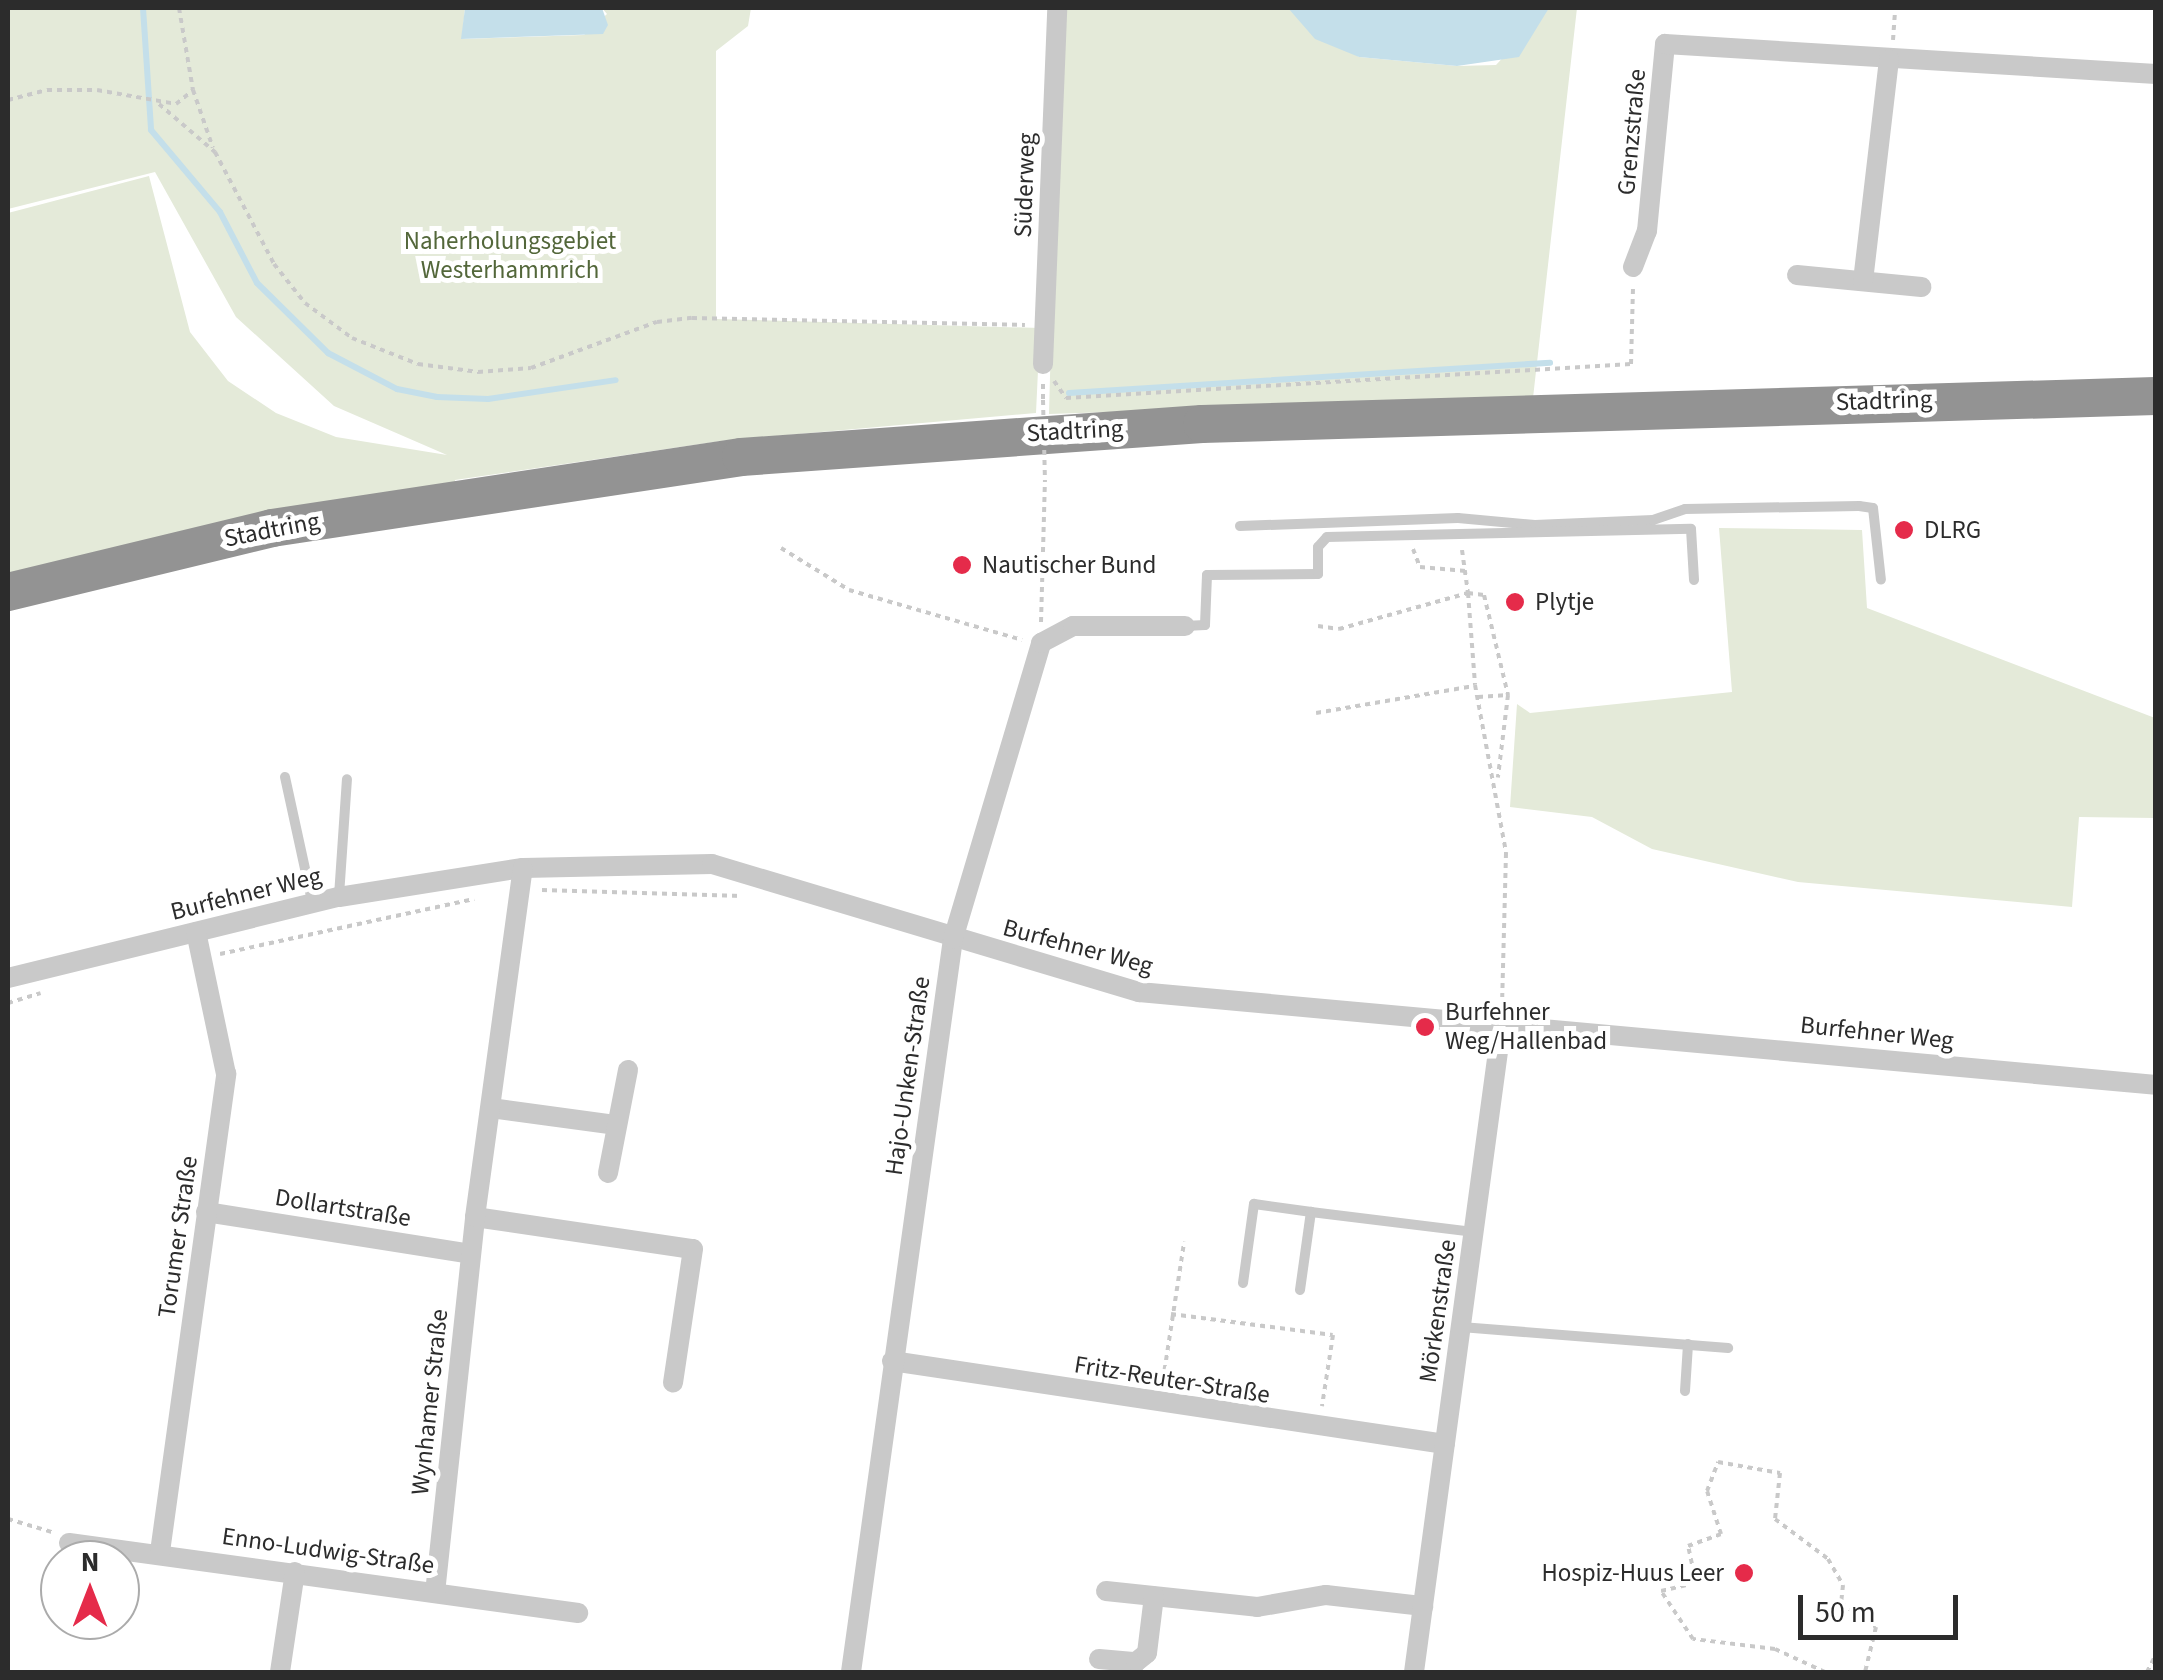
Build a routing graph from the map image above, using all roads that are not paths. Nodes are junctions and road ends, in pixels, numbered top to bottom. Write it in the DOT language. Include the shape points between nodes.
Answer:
graph roads {
  1 [pos="1057,8"];
  2 [pos="1890,60"];
  3 [pos="2156,74"];
  4 [pos="1634,267"];
  5 [pos="1797,275"];
  6 [pos="1863,282"];
  7 [pos="1920,287"];
  8 [pos="1043,364"];
  9 [pos="2156,396"];
  10 [pos="1318,522"];
  11 [pos="1240,526"];
  12 [pos="1318,547"];
  13 [pos="1694,580"];
  14 [pos="1880,580"];
  15 [pos="8,592"];
  16 [pos="1185,626"];
  17 [pos="285,777"];
  18 [pos="347,778"];
  19 [pos="523,868"];
  20 [pos="338,897"];
  21 [pos="312,901"];
  22 [pos="196,932"];
  23 [pos="952,939"];
  24 [pos="8,978"];
  25 [pos="1502,1022"];
  26 [pos="628,1070"];
  27 [pos="2156,1085"];
  28 [pos="491,1108"];
  29 [pos="616,1124"];
  30 [pos="608,1174"];
  31 [pos="206,1212"];
  32 [pos="1311,1212"];
  33 [pos="475,1217"];
  34 [pos="1474,1232"];
  35 [pos="471,1254"];
  36 [pos="1243,1283"];
  37 [pos="1300,1290"];
  38 [pos="1460,1327"];
  39 [pos="1688,1344"];
  40 [pos="1728,1348"];
  41 [pos="892,1362"];
  42 [pos="673,1383"];
  43 [pos="1685,1391"];
  44 [pos="1444,1444"];
  45 [pos="140,1550"];
  46 [pos="160,1552"];
  47 [pos="295,1572"];
  48 [pos="1106,1591"];
  49 [pos="435,1592"];
  50 [pos="1154,1596"];
  51 [pos="1423,1606"];
  52 [pos="578,1613"];
  53 [pos="1099,1659"];
  54 [pos="280,1672"];
  55 [pos="850,1672"];
  56 [pos="1414,1672"];
  1 -- 8 [label="street, Süderweg"];
  2 -- 3 [label="street, Grenzstraße"];
  2 -- 4 [label="street, Grenzstraße" via="1746,44 1665,44 1648,231"];
  2 -- 6 [label="street"];
  5 -- 6 [label="street"];
  6 -- 7 [label="street"];
  9 -- 15 [label="highway, Stadtring" via="1202,424 741,457 272,528"];
  10 -- 11 [label="lane"];
  10 -- 12 [label="lane"];
  10 -- 14 [label="lane" via="1458,518 1534,525 1653,520 1685,510 1859,506 1873,508"];
  12 -- 13 [label="lane" via="1327,537 1691,529"];
  12 -- 16 [label="lane" via="1318,574 1207,575 1205,626"];
  16 -- 23 [label="street, Hajo-Unken-Straße" via="1073,626 1044,639"];
  17 -- 21 [label="lane"];
  18 -- 20 [label="lane"];
  19 -- 20 [label="street, Burfehner Weg"];
  19 -- 23 [label="street, Burfehner Weg" via="712,864"];
  19 -- 28 [label="street, Wynhamer Straße"];
  20 -- 21 [label="street, Burfehner Weg"];
  21 -- 22 [label="street, Burfehner Weg"];
  22 -- 24 [label="street, Burfehner Weg"];
  22 -- 31 [label="street, Torumer Straße" via="226,1074"];
  23 -- 25 [label="street, Burfehner Weg" via="1139,992"];
  23 -- 41 [label="street, Hajo-Unken-Straße"];
  25 -- 27 [label="street, Burfehner Weg"];
  25 -- 34 [label="street, Mörkenstraße"];
  26 -- 29 [label="street"];
  28 -- 29 [label="street"];
  28 -- 33 [label="street, Wynhamer Straße"];
  29 -- 30 [label="street"];
  31 -- 35 [label="street, Dollartstraße"];
  31 -- 46 [label="street, Torumer Straße"];
  32 -- 34 [label="lane"];
  32 -- 36 [label="lane" via="1254,1204"];
  32 -- 37 [label="lane"];
  33 -- 35 [label="street, Wynhamer Straße"];
  33 -- 42 [label="street" via="693,1249"];
  34 -- 38 [label="street, Mörkenstraße"];
  35 -- 49 [label="street, Wynhamer Straße"];
  38 -- 39 [label="lane"];
  38 -- 44 [label="street, Mörkenstraße"];
  39 -- 40 [label="lane"];
  39 -- 43 [label="lane"];
  41 -- 44 [label="street, Fritz-Reuter-Straße"];
  41 -- 55 [label="street, Hajo-Unken-Straße"];
  44 -- 51 [label="street, Mörkenstraße"];
  45 -- 46 [label="street, Enno-Ludwig-Straße"];
  46 -- 47 [label="street, Enno-Ludwig-Straße"];
  47 -- 49 [label="street, Enno-Ludwig-Straße"];
  47 -- 54 [label="street"];
  48 -- 50 [label="street"];
  49 -- 52 [label="street, Enno-Ludwig-Straße"];
  50 -- 51 [label="street" via="1257,1607 1326,1595"];
  50 -- 53 [label="street" via="1148,1653 1136,1662"];
  51 -- 56 [label="street, Mörkenstraße"];
}
